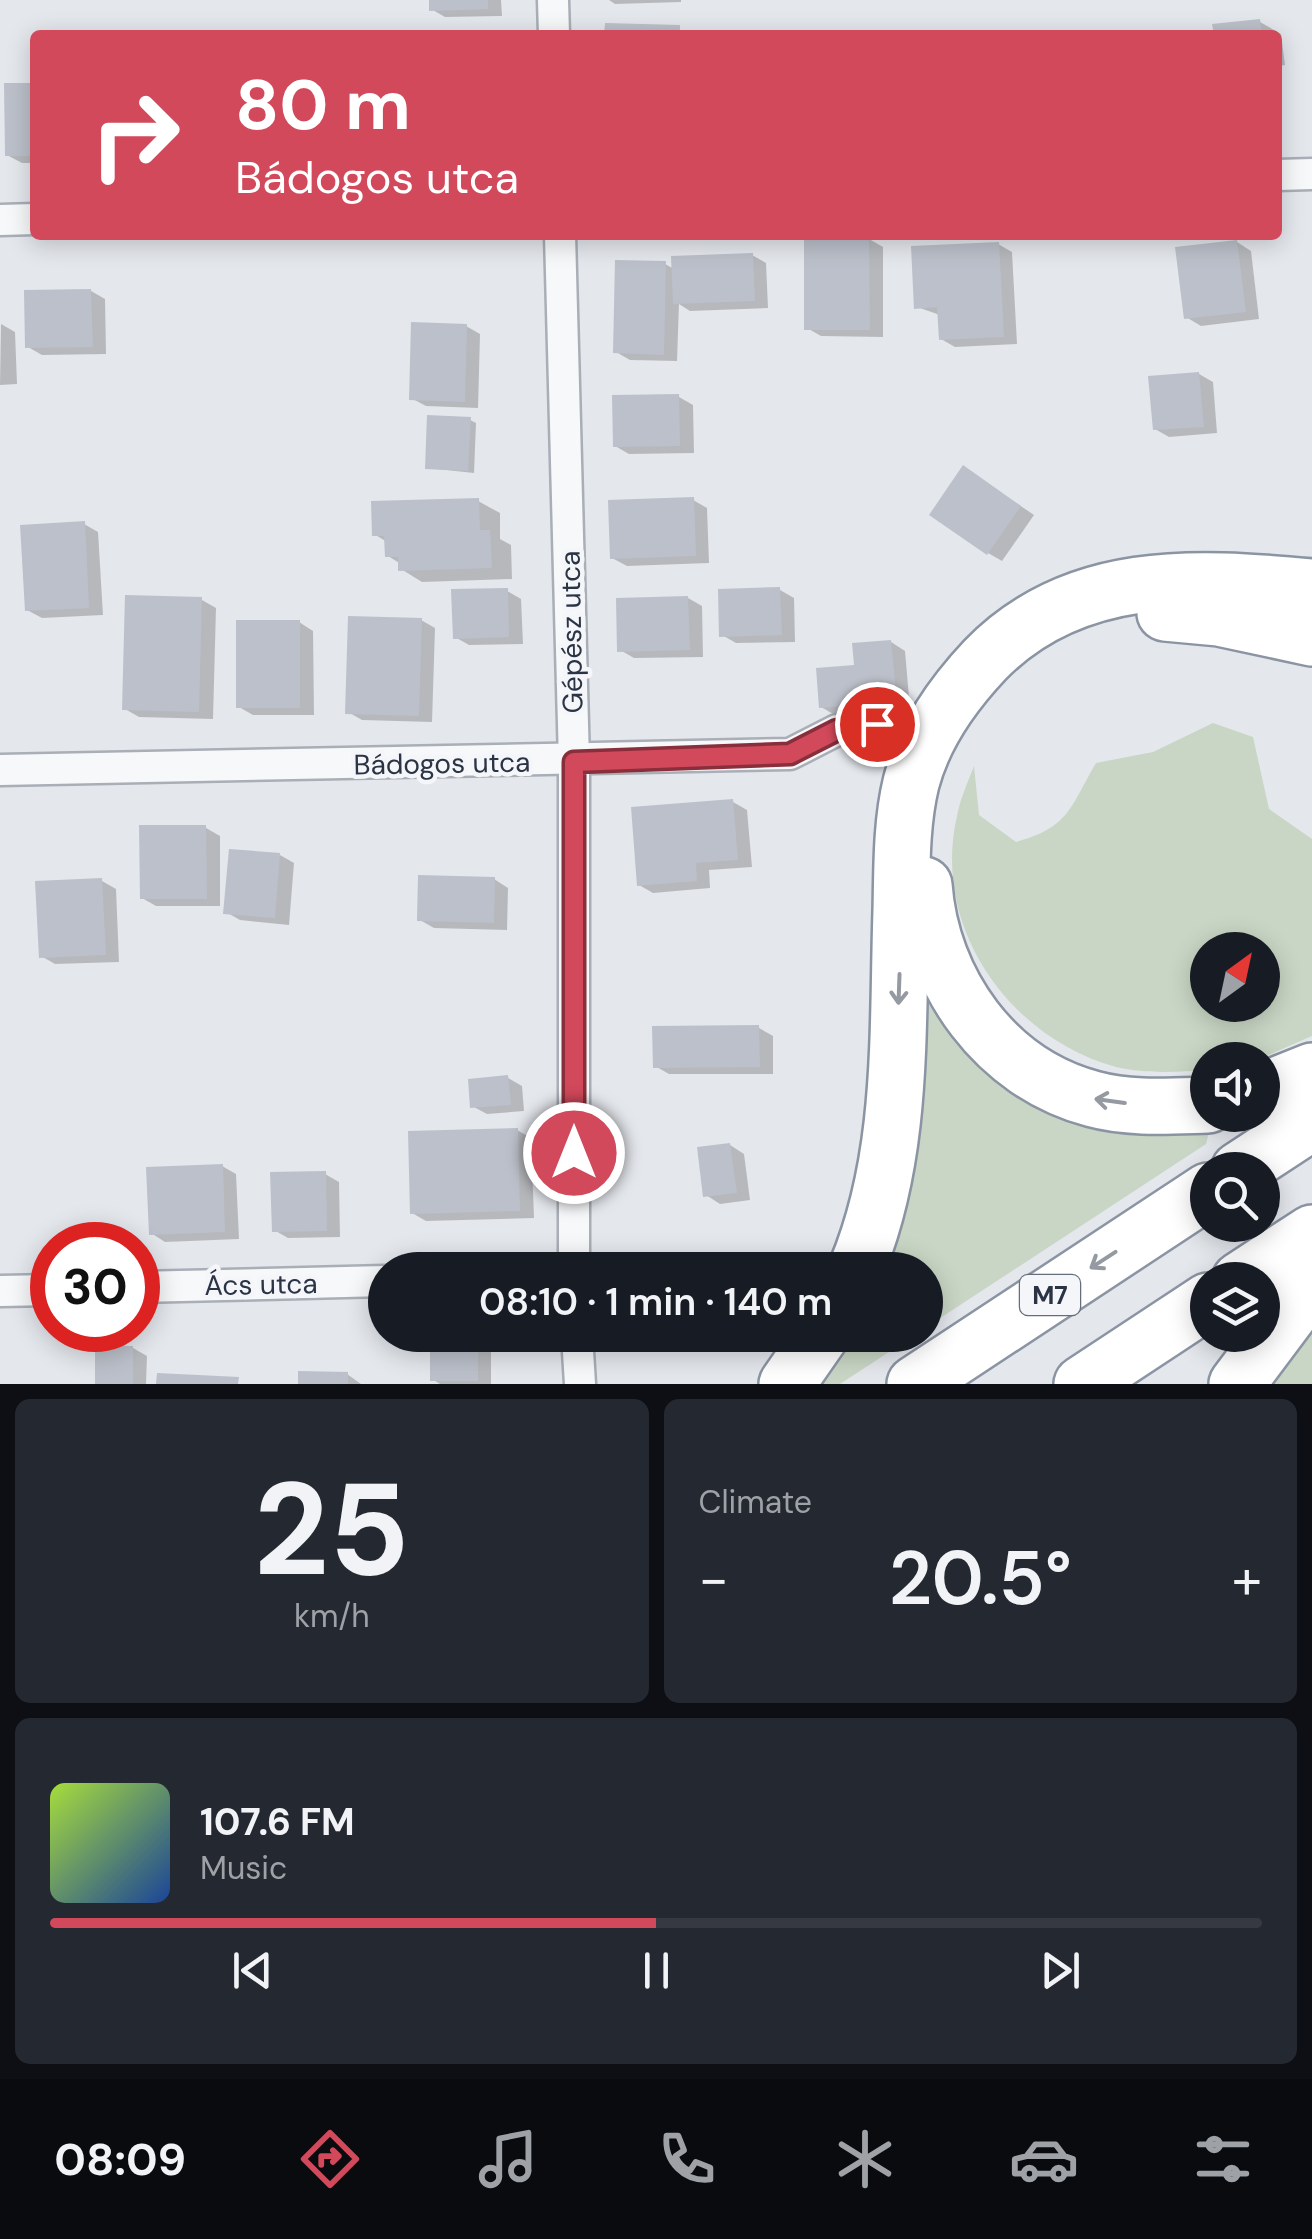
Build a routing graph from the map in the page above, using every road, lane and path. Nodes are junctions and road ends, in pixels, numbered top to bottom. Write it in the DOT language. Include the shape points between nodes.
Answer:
graph roads {
  1 [pos="554,0"];
  2 [pos="554,30"];
  3 [pos="1312,174"];
  4 [pos="1282,175"];
  5 [pos="30,219"];
  6 [pos="0,220"];
  7 [pos="560,240"];
  8 [pos="1308,584"];
  9 [pos="1260,627"];
  10 [pos="1312,638"];
  11 [pos="1312,665"];
  12 [pos="877,724"];
  13 [pos="574,762"];
  14 [pos="0,770"];
  15 [pos="1312,1071"];
  16 [pos="1280,1084"];
  17 [pos="1190,1105"];
  18 [pos="1312,1122"];
  19 [pos="1266,1152"];
  20 [pos="1190,1203"];
  21 [pos="1312,1233"];
  22 [pos="574,1252"];
  23 [pos="862,1252"];
  24 [pos="1268,1262"];
  25 [pos="368,1281"];
  26 [pos="1312,1284"];
  27 [pos="160,1287"];
  28 [pos="30,1290"];
  29 [pos="0,1291"];
  30 [pos="1190,1314"];
  31 [pos="578,1352"];
  32 [pos="809,1352"];
  33 [pos="580,1384"];
  34 [pos="787,1384"];
  35 [pos="915,1384"];
  36 [pos="1082,1384"];
  37 [pos="1237,1384"];
  1 -- 2 [label="street"];
  3 -- 4 [label="street"];
  5 -- 6 [label="street"];
  7 -- 13 [label="street, Gépész utca"];
  8 -- 23 [label="highway, one-way" via="1135,584 1081,595 1000,645 935,725 911,783 894,1130"];
  9 -- 10 [label="highway"];
  9 -- 11 [label="highway"];
  17 -- 9 [label="highway, one-way" via="1093,1099 1045,1080 1005,1052 946,978 930,934 926,839 954,744 987,696 1033,655 1085,628 1137,614 1194,614"];
  12 -- 13 [label="street, Bádogos utca" via="837,730 790,754"];
  13 -- 14 [label="street, Bádogos utca"];
  13 -- 22 [label="street, Gépész utca"];
  15 -- 16 [label="highway"];
  18 -- 19 [label="highway"];
  20 -- 35 [label="highway, M7, one-way"];
  21 -- 24 [label="highway"];
  25 -- 27 [label="street, Ács utca"];
  26 -- 37 [label="highway"];
  28 -- 29 [label="street"];
  30 -- 36 [label="highway"];
  31 -- 33 [label="street"];
  32 -- 34 [label="highway"];
}
